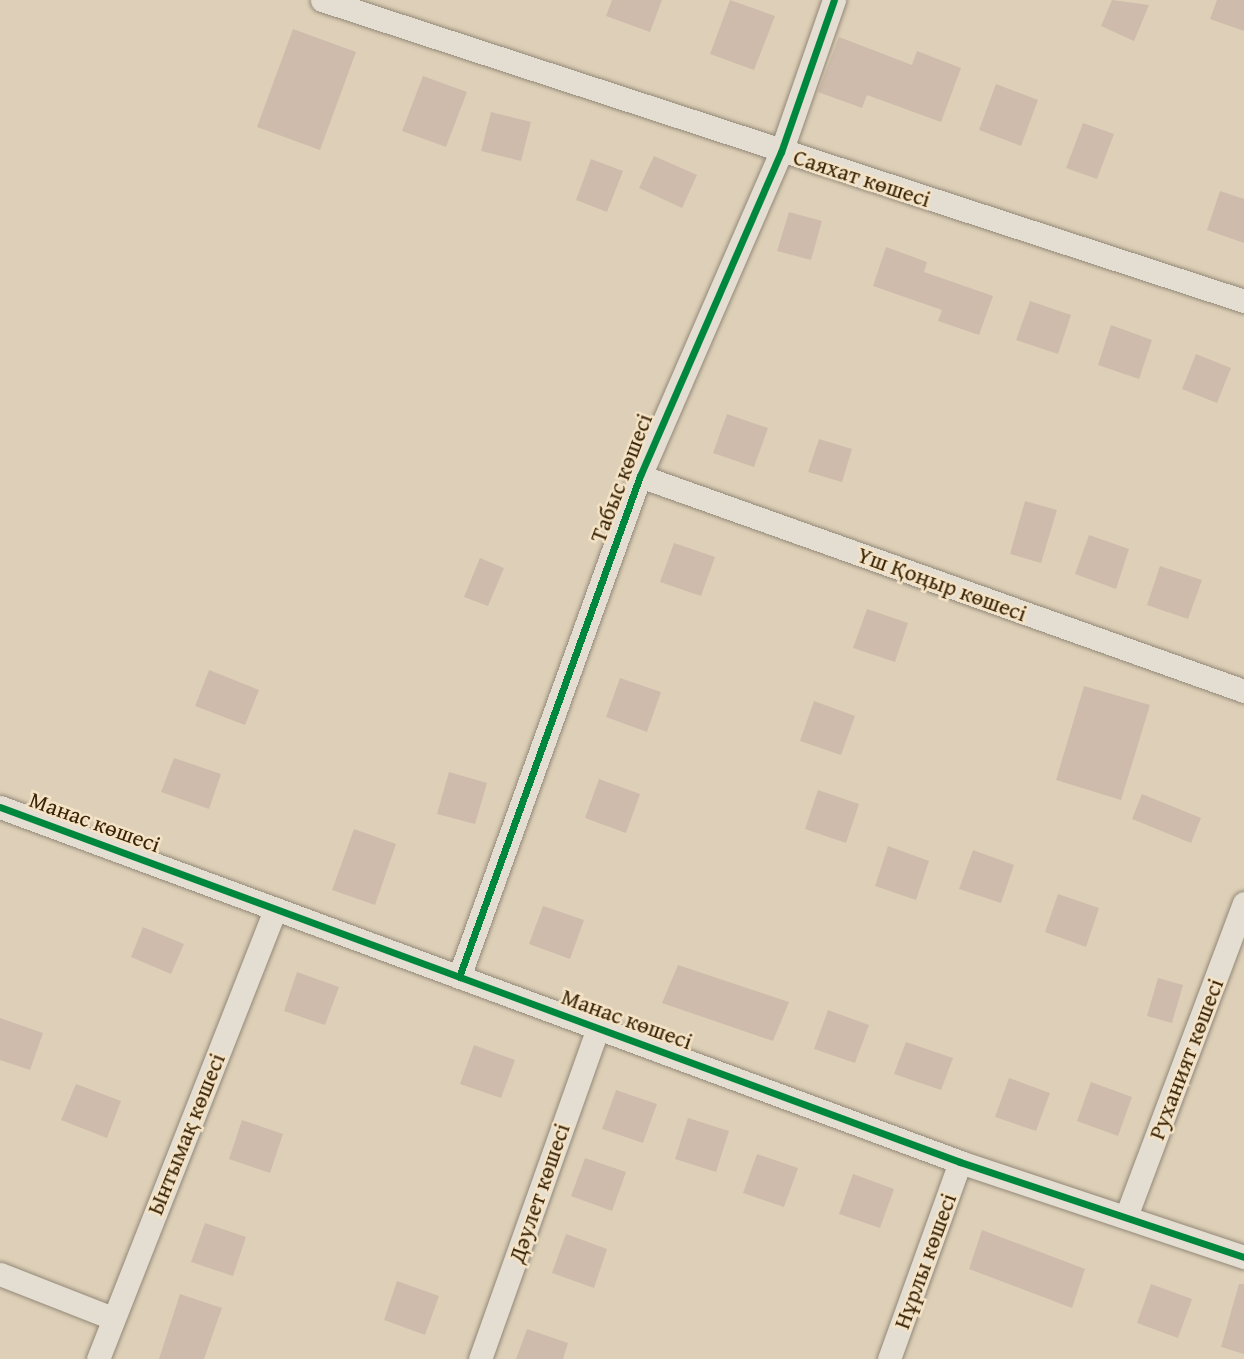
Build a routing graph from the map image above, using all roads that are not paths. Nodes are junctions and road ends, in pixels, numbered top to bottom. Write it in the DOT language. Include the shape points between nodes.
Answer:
graph roads {
  1 [pos="322,0"];
  2 [pos="834,0"];
  3 [pos="781,152"];
  4 [pos="1244,301"];
  5 [pos="640,477"];
  6 [pos="1244,691"];
  7 [pos="0,807"];
  8 [pos="1244,903"];
  9 [pos="275,909"];
  10 [pos="460,977"];
  11 [pos="598,1028"];
  12 [pos="960,1162"];
  13 [pos="1127,1214"];
  14 [pos="1244,1257"];
  15 [pos="0,1274"];
  16 [pos="112,1318"];
  17 [pos="98,1359"];
  18 [pos="480,1359"];
  19 [pos="889,1359"];
  1 -- 3 [label="street, Саяхат көшесі"];
  2 -- 3 [label="street, Табыс көшесі"];
  3 -- 4 [label="street, Саяхат көшесі"];
  3 -- 5 [label="street, Табыс көшесі"];
  5 -- 6 [label="street, Үш Қоңыр көшесі"];
  5 -- 10 [label="street, Табыс көшесі"];
  7 -- 9 [label="street, Манас көшесі"];
  8 -- 13 [label="street, Руханият көшесі"];
  9 -- 10 [label="street, Манас көшесі"];
  9 -- 16 [label="street, Ынтымақ көшесі"];
  10 -- 11 [label="street, Манас көшесі"];
  11 -- 12 [label="street, Манас көшесі"];
  11 -- 18 [label="street, Дәулет көшесі"];
  12 -- 13 [label="street, Манас көшесі"];
  12 -- 19 [label="street, Нұрлы көшесі"];
  13 -- 14 [label="street, Манас көшесі"];
  15 -- 16 [label="street"];
  16 -- 17 [label="street, Ынтымақ көшесі"];
}
